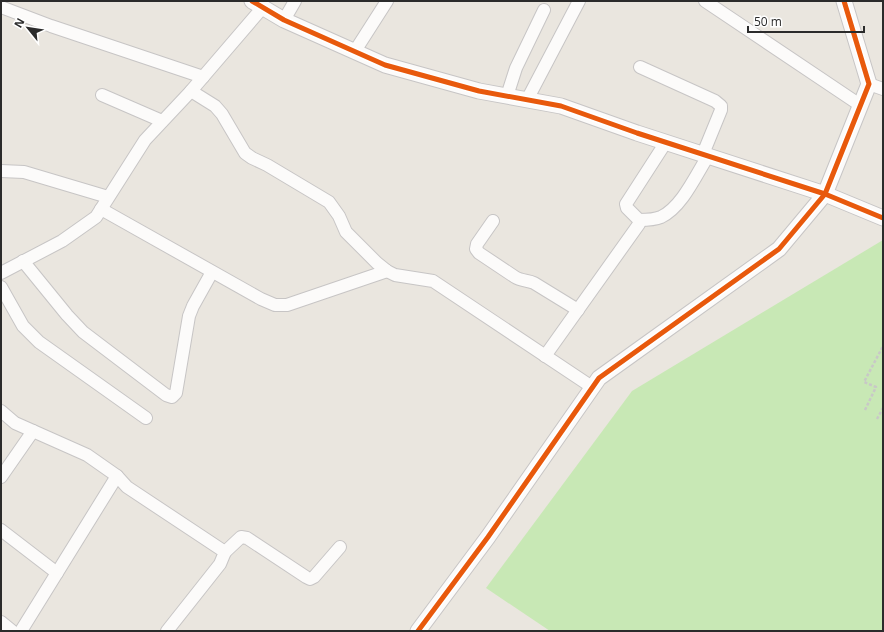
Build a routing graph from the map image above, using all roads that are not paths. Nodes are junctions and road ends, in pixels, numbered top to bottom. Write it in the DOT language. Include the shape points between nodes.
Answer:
graph roads {
  1 [pos="295,1"];
  2 [pos="387,1"];
  3 [pos="580,1"];
  4 [pos="705,1"];
  5 [pos="844,1"];
  6 [pos="258,4"];
  7 [pos="1,7"];
  8 [pos="544,10"];
  9 [pos="284,20"];
  10 [pos="355,52"];
  11 [pos="640,67"];
  12 [pos="203,77"];
  13 [pos="869,84"];
  14 [pos="883,89"];
  15 [pos="191,91"];
  16 [pos="102,95"];
  17 [pos="507,96"];
  18 [pos="527,100"];
  19 [pos="860,105"];
  20 [pos="162,121"];
  21 [pos="666,142"];
  22 [pos="706,155"];
  23 [pos="1,171"];
  24 [pos="825,194"];
  25 [pos="108,198"];
  26 [pos="101,209"];
  27 [pos="883,218"];
  28 [pos="639,220"];
  29 [pos="494,221"];
  30 [pos="23,261"];
  31 [pos="387,271"];
  32 [pos="212,272"];
  33 [pos="1,273"];
  34 [pos="1,287"];
  35 [pos="578,310"];
  36 [pos="545,356"];
  37 [pos="592,387"];
  38 [pos="1,411"];
  39 [pos="146,418"];
  40 [pos="33,431"];
  41 [pos="117,476"];
  42 [pos="1,477"];
  43 [pos="1,530"];
  44 [pos="340,547"];
  45 [pos="225,552"];
  46 [pos="57,573"];
  47 [pos="1,622"];
  48 [pos="12,631"];
  49 [pos="21,631"];
  50 [pos="167,631"];
  51 [pos="418,631"];
  1 -- 9 [label="street"];
  2 -- 10 [label="street"];
  3 -- 18 [label="street"];
  4 -- 19 [label="street"];
  5 -- 13 [label="street"];
  6 -- 9 [label="street"];
  6 -- 12 [label="street"];
  7 -- 12 [label="street"];
  8 -- 17 [label="street" via="516,68"];
  9 -- 10 [label="street"];
  10 -- 17 [label="street" via="385,65 479,91"];
  11 -- 22 [label="street" via="721,106"];
  12 -- 15 [label="street"];
  13 -- 14 [label="street"];
  13 -- 19 [label="street"];
  15 -- 20 [label="street"];
  15 -- 31 [label="street" via="222,114 245,153 328,202 346,232"];
  16 -- 20 [label="street"];
  17 -- 18 [label="street"];
  18 -- 21 [label="street" via="562,106"];
  19 -- 24 [label="street"];
  20 -- 25 [label="street" via="145,140"];
  21 -- 22 [label="street"];
  21 -- 28 [label="street" via="626,204"];
  22 -- 24 [label="street"];
  22 -- 28 [label="street" via="678,203 669,212 653,219"];
  23 -- 25 [label="street" via="24,172"];
  24 -- 27 [label="street"];
  24 -- 37 [label="street" via="779,249 599,378"];
  25 -- 26 [label="street"];
  26 -- 30 [label="street" via="96,217 62,241"];
  26 -- 32 [label="street"];
  28 -- 35 [label="street" via="637,228"];
  29 -- 35 [label="street" via="476,249 519,280 529,280"];
  30 -- 32 [label="street" via="66,315 83,332 172,397 176,393 189,316"];
  30 -- 33 [label="street"];
  31 -- 32 [label="street" via="287,305 275,305 261,299"];
  31 -- 36 [label="street" via="395,275 433,282"];
  34 -- 39 [label="street" via="23,326 39,342"];
  35 -- 36 [label="street"];
  36 -- 37 [label="street"];
  37 -- 51 [label="street" via="488,537"];
  38 -- 40 [label="street" via="15,423"];
  40 -- 41 [label="street" via="79,450"];
  40 -- 42 [label="street"];
  41 -- 45 [label="street" via="127,488"];
  41 -- 46 [label="street"];
  43 -- 46 [label="street"];
  44 -- 45 [label="street" via="310,579 248,538 241,537"];
  45 -- 50 [label="street" via="220,564"];
  46 -- 49 [label="street"];
  47 -- 48 [label="street"];
}
